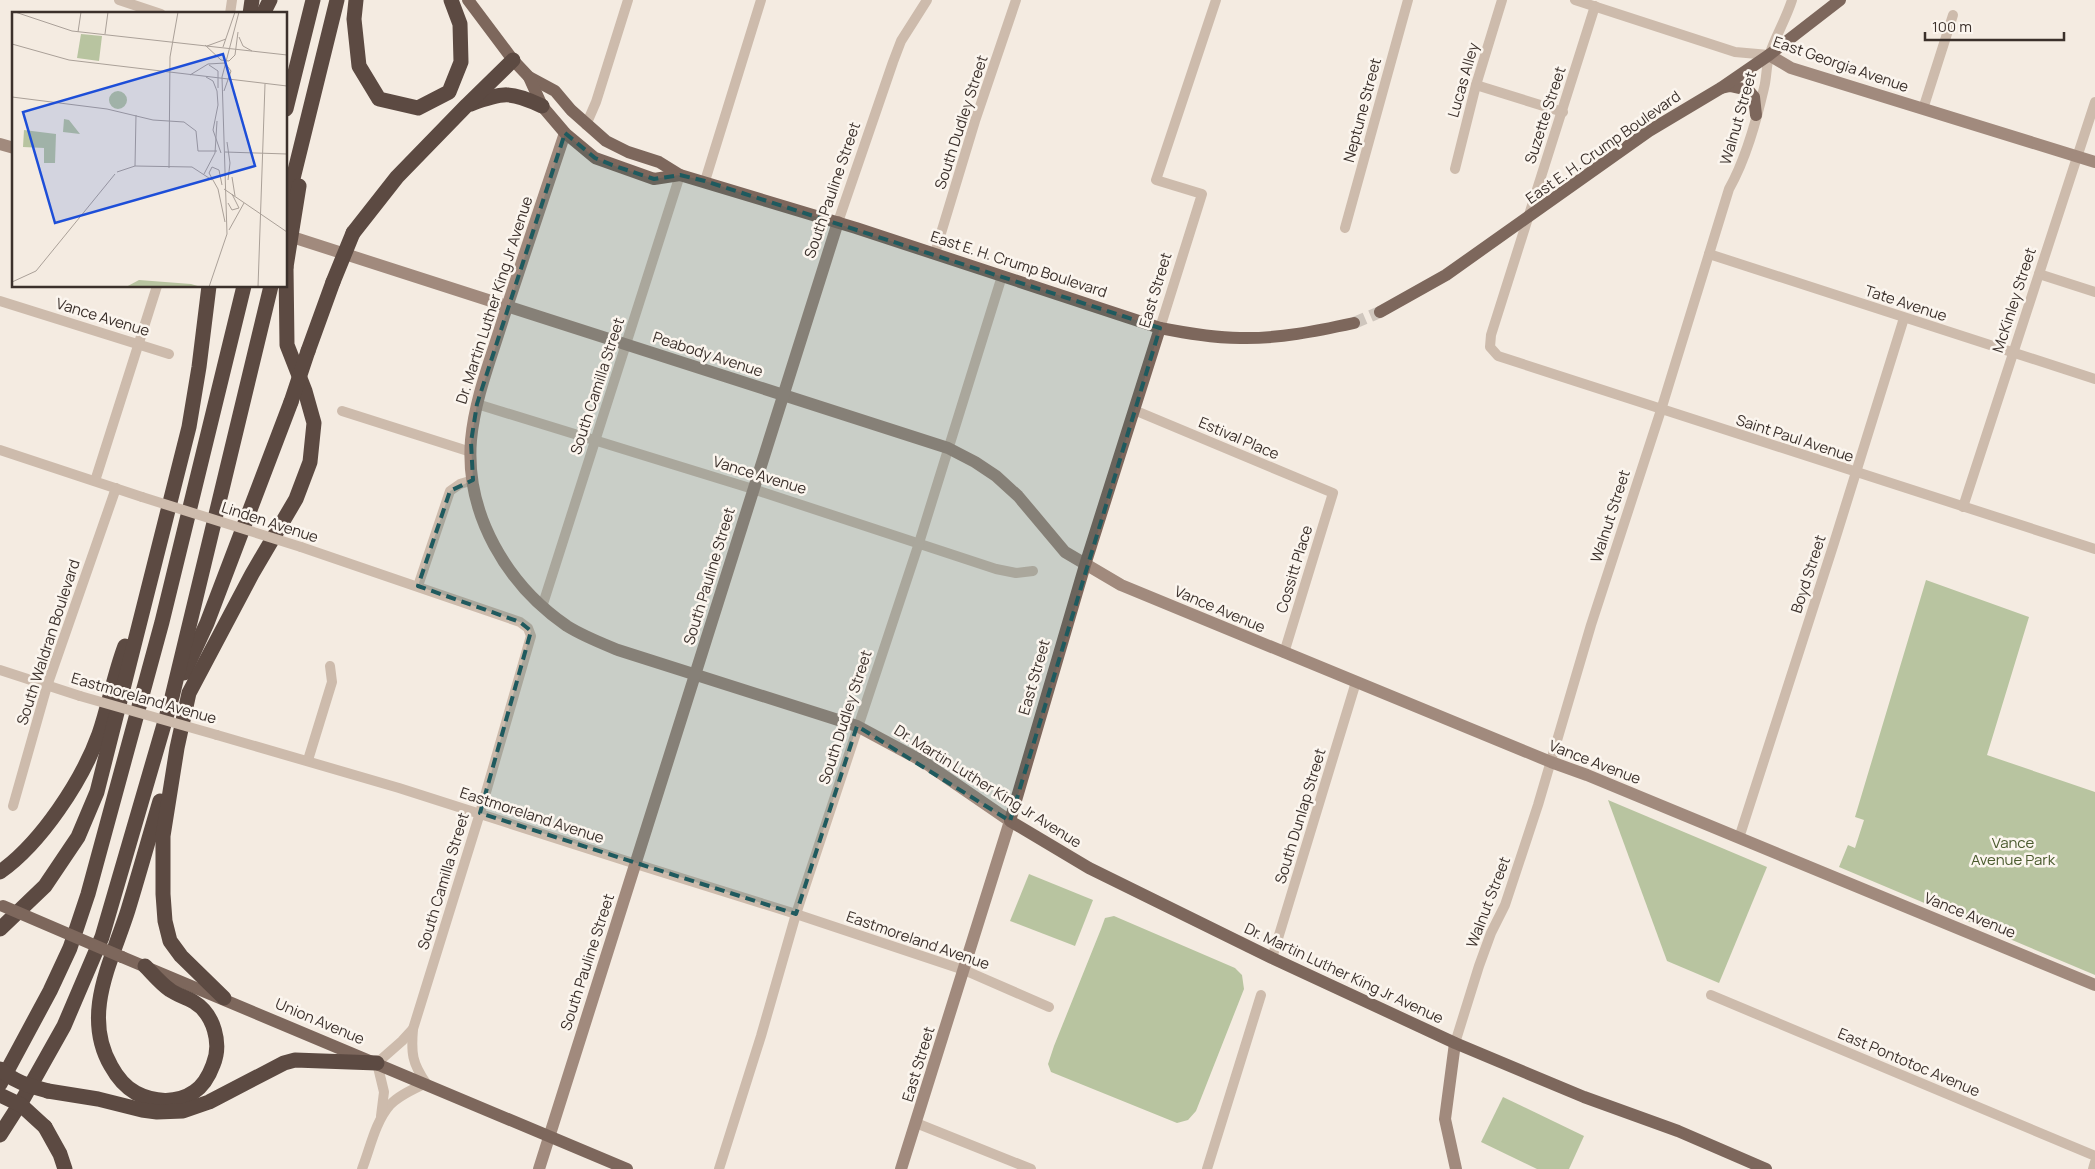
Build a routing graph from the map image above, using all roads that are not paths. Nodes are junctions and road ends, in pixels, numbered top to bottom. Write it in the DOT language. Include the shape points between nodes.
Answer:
graph roads {
  1 [pos="119,0"];
  2 [pos="270,0"];
  3 [pos="313,0"];
  4 [pos="337,0"];
  5 [pos="356,0"];
  6 [pos="451,0"];
  7 [pos="468,0"];
  8 [pos="628,0"];
  9 [pos="761,0"];
  10 [pos="927,0"];
  11 [pos="1016,0"];
  12 [pos="1216,0"];
  13 [pos="1408,0"];
  14 [pos="1502,0"];
  15 [pos="1575,0"];
  16 [pos="1792,0"];
  17 [pos="1840,0"];
  18 [pos="1595,6"];
  19 [pos="253,7"];
  20 [pos="155,12"];
  21 [pos="1953,15"];
  22 [pos="1769,55"];
  23 [pos="513,60"];
  24 [pos="529,77"];
  25 [pos="1476,85"];
  26 [pos="1720,88"];
  27 [pos="288,101"];
  28 [pos="2095,102"];
  29 [pos="467,105"];
  30 [pos="542,106"];
  31 [pos="1923,109"];
  32 [pos="1562,112"];
  33 [pos="1756,115"];
  34 [pos="586,125"];
  35 [pos="565,133"];
  36 [pos="2078,157"];
  37 [pos="2095,162"];
  38 [pos="1455,169"];
  39 [pos="680,175"];
  40 [pos="705,181"];
  41 [pos="294,186"];
  42 [pos="288,202"];
  43 [pos="1528,219"];
  44 [pos="838,222"];
  45 [pos="1345,228"];
  46 [pos="288,236"];
  47 [pos="288,247"];
  48 [pos="935,253"];
  49 [pos="1709,254"];
  50 [pos="2039,274"];
  51 [pos="1002,276"];
  52 [pos="156,288"];
  53 [pos="209,288"];
  54 [pos="235,288"];
  55 [pos="244,288"];
  56 [pos="272,288"];
  57 [pos="286,288"];
  58 [pos="2095,292"];
  59 [pos="0,301"];
  60 [pos="507,307"];
  61 [pos="1380,312"];
  62 [pos="1904,318"];
  63 [pos="1354,323"];
  64 [pos="1160,328"];
  65 [pos="139,345"];
  66 [pos="626,345"];
  67 [pos="1490,347"];
  68 [pos="2012,353"];
  69 [pos="169,354"];
  70 [pos="224,367"];
  71 [pos="2095,379"];
  72 [pos="783,394"];
  73 [pos="477,404"];
  74 [pos="1134,410"];
  75 [pos="1661,410"];
  76 [pos="342,411"];
  77 [pos="595,442"];
  78 [pos="948,448"];
  79 [pos="0,450"];
  80 [pos="471,452"];
  81 [pos="1855,473"];
  82 [pos="473,480"];
  83 [pos="95,481"];
  84 [pos="116,488"];
  85 [pos="753,489"];
  86 [pos="1333,493"];
  87 [pos="1963,506"];
  88 [pos="919,544"];
  89 [pos="2095,549"];
  90 [pos="1085,564"];
  91 [pos="154,565"];
  92 [pos="1033,571"];
  93 [pos="418,586"];
  94 [pos="542,607"];
  95 [pos="528,628"];
  96 [pos="1284,653"];
  97 [pos="330,666"];
  98 [pos="0,670"];
  99 [pos="695,674"];
  100 [pos="1356,682"];
  101 [pos="47,686"];
  102 [pos="172,697"];
  103 [pos="857,726"];
  104 [pos="177,748"];
  105 [pos="308,760"];
  106 [pos="1551,762"];
  107 [pos="13,806"];
  108 [pos="480,814"];
  109 [pos="1010,820"];
  110 [pos="1739,838"];
  111 [pos="636,864"];
  112 [pos="0,872"];
  113 [pos="1,905"];
  114 [pos="796,914"];
  115 [pos="0,929"];
  116 [pos="1272,958"];
  117 [pos="145,966"];
  118 [pos="964,970"];
  119 [pos="2095,985"];
  120 [pos="1711,995"];
  121 [pos="1261,996"];
  122 [pos="224,998"];
  123 [pos="1048,1007"];
  124 [pos="413,1028"];
  125 [pos="1456,1043"];
  126 [pos="377,1062"];
  127 [pos="0,1069"];
  128 [pos="0,1084"];
  129 [pos="426,1084"];
  130 [pos="0,1095"];
  131 [pos="381,1120"];
  132 [pos="916,1123"];
  133 [pos="0,1135"];
  134 [pos="549,1136"];
  135 [pos="2095,1156"];
  136 [pos="2095,1162"];
  137 [pos="66,1169"];
  138 [pos="362,1169"];
  139 [pos="539,1169"];
  140 [pos="628,1169"];
  141 [pos="719,1169"];
  142 [pos="901,1169"];
  143 [pos="1031,1169"];
  144 [pos="1207,1169"];
  145 [pos="1456,1169"];
  146 [pos="1766,1169"];
  147 [pos="2093,1169"];
  1 -- 20 [label="street"];
  2 -- 19 [label="highway"];
  3 -- 27 [label="highway"];
  4 -- 41 [label="highway"];
  5 -- 6 [label="highway" via="354,19 359,66 378,99 418,108 449,92 461,62 460,24"];
  7 -- 23 [label="main road"];
  8 -- 34 [label="street"];
  9 -- 40 [label="street"];
  10 -- 44 [label="street, South Pauline Street" via="901,42"];
  11 -- 48 [label="street, South Dudley Street"];
  12 -- 64 [label="street, East Street" via="1156,180 1202,194"];
  13 -- 45 [label="street, Neptune Street"];
  14 -- 25 [label="street, Lucas Alley"];
  15 -- 18 [label="street, East Georgia Avenue"];
  16 -- 22 [label="street, Walnut Street"];
  17 -- 22 [label="main road, East E. H. Crump Boulevard"];
  18 -- 22 [label="street, East Georgia Avenue" via="1735,52"];
  18 -- 32 [label="street, Suzette Street"];
  21 -- 31 [label="street"];
  22 -- 26 [label="main road, East E. H. Crump Boulevard"];
  22 -- 31 [label="street, East Georgia Avenue" via="1791,68"];
  22 -- 33 [label="street, Walnut Street"];
  23 -- 24 [label="main road"];
  23 -- 29 [label="highway"];
  24 -- 30 [label="main road, East E. H. Crump Boulevard"];
  24 -- 34 [label="main road, East E. H. Crump Boulevard" via="555,90"];
  25 -- 32 [label="street"];
  25 -- 38 [label="street, Lucas Alley"];
  26 -- 33 [label="main road" via="1730,86 1748,90 1754,97"];
  26 -- 43 [label="main road, East E. H. Crump Boulevard" via="1649,131"];
  28 -- 36 [label="street, McKinley Street"];
  29 -- 30 [label="highway" via="498,95 509,95 520,96"];
  29 -- 102 [label="highway, bridge" via="397,177 353,233 197,649"];
  30 -- 35 [label="main road, East E. H. Crump Boulevard"];
  31 -- 36 [label="street, East Georgia Avenue"];
  32 -- 43 [label="street, Suzette Street"];
  33 -- 49 [label="street, Walnut Street"];
  34 -- 39 [label="main road, East E. H. Crump Boulevard" via="606,141 659,162"];
  35 -- 39 [label="main road, East E. H. Crump Boulevard" via="595,158 614,166 654,179"];
  35 -- 60 [label="street, Dr. Martin Luther King Jr Avenue"];
  36 -- 37 [label="street, East Georgia Avenue"];
  36 -- 50 [label="street, McKinley Street"];
  39 -- 40 [label="main road, East E. H. Crump Boulevard"];
  39 -- 66 [label="street, South Camilla Street"];
  40 -- 44 [label="main road, East E. H. Crump Boulevard"];
  41 -- 42 [label="highway"];
  41 -- 47 [label="highway, bridge"];
  43 -- 61 [label="main road, East E. H. Crump Boulevard" via="1446,275"];
  43 -- 67 [label="street, Suzette Street"];
  44 -- 48 [label="main road, East E. H. Crump Boulevard"];
  44 -- 72 [label="street, South Pauline Street"];
  46 -- 60 [label="street, Peabody Avenue"];
  48 -- 51 [label="main road, East E. H. Crump Boulevard"];
  49 -- 62 [label="street, Tate Avenue"];
  49 -- 75 [label="street, Walnut Street"];
  50 -- 58 [label="street"];
  50 -- 68 [label="street, McKinley Street"];
  51 -- 64 [label="main road, East E. H. Crump Boulevard"];
  51 -- 78 [label="street, South Dudley Street"];
  52 -- 65 [label="street"];
  53 -- 91 [label="highway" via="189,427"];
  54 -- 70 [label="highway"];
  55 -- 70 [label="highway"];
  56 -- 102 [label="highway"];
  57 -- 104 [label="highway" via="287,345 314,423 310,462 296,499 189,692"];
  59 -- 65 [label="street, Vance Avenue"];
  60 -- 66 [label="street, Peabody Avenue"];
  60 -- 73 [label="street, Dr. Martin Luther King Jr Avenue"];
  62 -- 68 [label="street, Tate Avenue"];
  62 -- 81 [label="street, Boyd Street"];
  63 -- 64 [label="main road, East E. H. Crump Boulevard" via="1280,336 1241,338"];
  64 -- 74 [label="main road, East Street"];
  65 -- 69 [label="street, Vance Avenue"];
  65 -- 83 [label="street"];
  66 -- 72 [label="street, Peabody Avenue"];
  66 -- 77 [label="street, South Camilla Street"];
  67 -- 75 [label="street, Saint Paul Avenue" via="1498,356"];
  68 -- 71 [label="street, Tate Avenue"];
  68 -- 87 [label="street, McKinley Street"];
  70 -- 128 [label="highway" via="159,631 88,894 70,948"];
  72 -- 78 [label="street, Peabody Avenue"];
  72 -- 85 [label="street, South Pauline Street"];
  73 -- 77 [label="street, Vance Avenue"];
  73 -- 80 [label="street, Dr. Martin Luther King Jr Avenue"];
  74 -- 86 [label="street, Estival Place"];
  74 -- 90 [label="main road, East Street"];
  75 -- 81 [label="street, Saint Paul Avenue"];
  75 -- 106 [label="street, Walnut Street" via="1594,616"];
  76 -- 80 [label="street"];
  77 -- 85 [label="street, Vance Avenue"];
  77 -- 94 [label="street, South Camilla Street"];
  78 -- 88 [label="street, South Dudley Street"];
  78 -- 90 [label="street, Peabody Avenue" via="996,476 1018,496 1065,552"];
  79 -- 83 [label="street, Linden Avenue"];
  80 -- 82 [label="street, Dr. Martin Luther King Jr Avenue"];
  81 -- 87 [label="street, Saint Paul Avenue"];
  81 -- 110 [label="street, Boyd Street"];
  82 -- 93 [label="street" via="454,486 447,498"];
  82 -- 94 [label="street, Dr. Martin Luther King Jr Avenue" via="482,518 497,553"];
  83 -- 84 [label="street, Linden Avenue"];
  84 -- 93 [label="street, Linden Avenue, bridge"];
  84 -- 101 [label="street, South Waldran Boulevard"];
  85 -- 88 [label="street, Vance Avenue"];
  85 -- 99 [label="street, South Pauline Street"];
  86 -- 96 [label="street, Cossitt Place"];
  87 -- 89 [label="street, Saint Paul Avenue"];
  88 -- 92 [label="street, Vance Avenue" via="1007,572"];
  88 -- 103 [label="street, South Dudley Street"];
  90 -- 96 [label="street, Vance Avenue" via="1121,585"];
  90 -- 109 [label="main road, East Street"];
  91 -- 112 [label="highway" via="119,662 100,732 84,768 41,831 12,864"];
  91 -- 115 [label="highway" via="90,812 70,851 45,886"];
  93 -- 95 [label="street, Linden Avenue" via="520,622"];
  94 -- 99 [label="street, Dr. Martin Luther King Jr Avenue" via="568,626 609,646"];
  95 -- 108 [label="street, South Camilla Street" via="532,636"];
  96 -- 100 [label="street, Vance Avenue"];
  97 -- 105 [label="street" via="332,682"];
  98 -- 101 [label="street, Eastmoreland Avenue"];
  99 -- 103 [label="street, Dr. Martin Luther King Jr Avenue"];
  99 -- 111 [label="street, South Pauline Street"];
  100 -- 106 [label="street, Vance Avenue"];
  100 -- 116 [label="street, South Dunlap Street"];
  101 -- 105 [label="street, Eastmoreland Avenue, bridge"];
  101 -- 107 [label="street, South Waldran Boulevard"];
  102 -- 133 [label="highway" via="102,938 64,1026"];
  103 -- 109 [label="street, Dr. Martin Luther King Jr Avenue" via="924,762"];
  103 -- 114 [label="street, South Dudley Street"];
  104 -- 117 [label="highway" via="129,908 100,991 98,1013 103,1050 120,1080 136,1093 157,1101 180,1099 193,1093 207,1080 217,1053 216,1033 196,1003 170,990"];
  104 -- 122 [label="highway" via="163,836 167,933 174,948"];
  105 -- 108 [label="street, Eastmoreland Avenue"];
  106 -- 110 [label="street, Vance Avenue"];
  106 -- 125 [label="street, Walnut Street"];
  108 -- 111 [label="street, Eastmoreland Avenue"];
  108 -- 124 [label="street, South Camilla Street"];
  109 -- 116 [label="main road, Dr. Martin Luther King Jr Avenue" via="1089,868"];
  109 -- 118 [label="street, East Street"];
  110 -- 119 [label="street, Vance Avenue"];
  111 -- 114 [label="street, Eastmoreland Avenue"];
  111 -- 134 [label="street, South Pauline Street"];
  113 -- 117 [label="main road, Union Avenue, bridge"];
  114 -- 118 [label="street, Eastmoreland Avenue"];
  114 -- 141 [label="street, South Dudley Street"];
  116 -- 125 [label="main road, Dr. Martin Luther King Jr Avenue"];
  117 -- 122 [label="main road, Union Avenue"];
  118 -- 123 [label="street, Eastmoreland Avenue"];
  118 -- 132 [label="street, East Street"];
  120 -- 135 [label="street, East Pontotoc Avenue"];
  121 -- 144 [label="street"];
  122 -- 126 [label="main road, Union Avenue"];
  124 -- 126 [label="street, South Camilla Street"];
  124 -- 129 [label="street, South Camilla Street" via="412,1057"];
  125 -- 145 [label="street" via="1445,1119"];
  125 -- 146 [label="main road, Dr. Martin Luther King Jr Avenue"];
  126 -- 127 [label="highway, bridge" via="296,1060 284,1063 183,1112 142,1110 48,1091 22,1084"];
  126 -- 129 [label="main road, Union Avenue"];
  126 -- 131 [label="street" via="384,1092"];
  129 -- 131 [label="street" via="390,1105"];
  129 -- 134 [label="main road, Union Avenue"];
  130 -- 137 [label="highway, bridge" via="28,1111 45,1127"];
  131 -- 138 [label="street"];
  132 -- 142 [label="street, East Street"];
  132 -- 143 [label="street"];
  134 -- 139 [label="street, South Pauline Street"];
  134 -- 140 [label="main road, Union Avenue"];
  136 -- 147 [label="street"];
}
